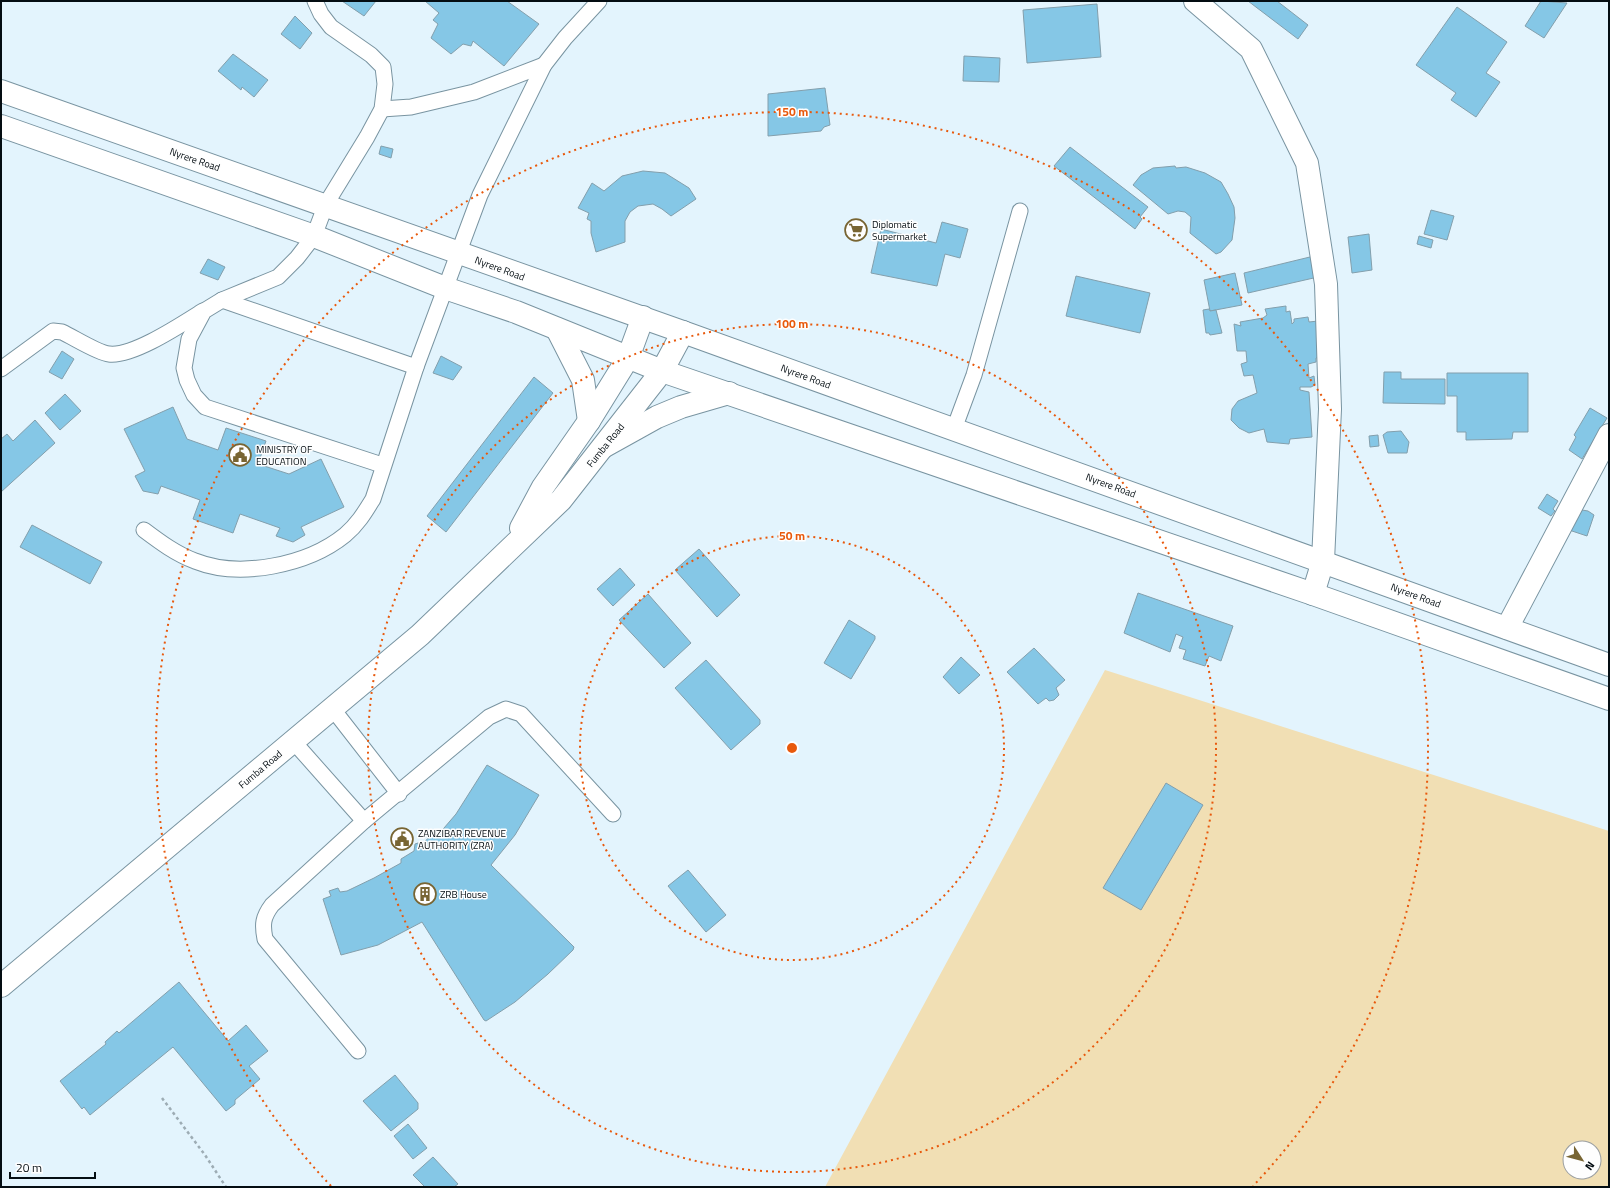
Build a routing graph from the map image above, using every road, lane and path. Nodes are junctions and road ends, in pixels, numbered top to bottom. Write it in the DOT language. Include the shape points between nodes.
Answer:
graph roads {
  1 [pos="315,1"];
  2 [pos="600,1"];
  3 [pos="1195,1"];
  4 [pos="544,65"];
  5 [pos="1,91"];
  6 [pos="382,109"];
  7 [pos="1,126"];
  8 [pos="326,204"];
  9 [pos="1020,212"];
  10 [pos="314,236"];
  11 [pos="458,252"];
  12 [pos="446,288"];
  13 [pos="222,300"];
  14 [pos="204,311"];
  15 [pos="643,317"];
  16 [pos="557,329"];
  17 [pos="683,332"];
  18 [pos="628,358"];
  19 [pos="416,367"];
  20 [pos="1,369"];
  21 [pos="662,371"];
  22 [pos="729,393"];
  23 [pos="589,421"];
  24 [pos="954,429"];
  25 [pos="1609,435"];
  26 [pos="604,447"];
  27 [pos="382,465"];
  28 [pos="144,530"];
  29 [pos="512,545"];
  30 [pos="1323,561"];
  31 [pos="1313,594"];
  32 [pos="1507,628"];
  33 [pos="1609,665"];
  34 [pos="1609,699"];
  35 [pos="332,708"];
  36 [pos="293,741"];
  37 [pos="399,794"];
  38 [pos="613,814"];
  39 [pos="364,821"];
  40 [pos="1,986"];
  41 [pos="358,1051"];
  42 [pos="162,1098"];
  43 [pos="226,1187"];
  1 -- 6 [label="lane" via="331,27 371,55 383,67 385,84"];
  2 -- 4 [label="lane"];
  3 -- 30 [label="main road" via="1251,49 1307,162 1326,284 1330,409"];
  4 -- 6 [label="lane" via="474,92 411,106"];
  4 -- 11 [label="lane" via="480,194"];
  5 -- 8 [label="main road, Nyrere Road"];
  6 -- 8 [label="lane"];
  7 -- 10 [label="main road"];
  8 -- 10 [label="lane"];
  8 -- 11 [label="main road, Nyrere Road"];
  9 -- 24 [label="lane" via="974,375"];
  10 -- 12 [label="main road"];
  10 -- 13 [label="lane" via="278,277"];
  11 -- 12 [label="lane"];
  11 -- 15 [label="main road, Nyrere Road"];
  12 -- 16 [label="main road"];
  12 -- 19 [label="lane"];
  13 -- 14 [label="lane"];
  13 -- 19 [label="lane"];
  14 -- 20 [label="lane" via="156,339 122,354 108,354 62,332 53,332"];
  14 -- 27 [label="lane" via="189,339 184,368 194,395 205,407"];
  15 -- 17 [label="main road, Nyrere Road"];
  15 -- 18 [label="main road, Fumba Road"];
  16 -- 18 [label="main road"];
  16 -- 23 [label="main road" via="583,380"];
  17 -- 21 [label="main road, Fumba Road"];
  17 -- 24 [label="main road, Nyrere Road"];
  18 -- 21 [label="main road"];
  18 -- 23 [label="main road, Fumba Road"];
  19 -- 27 [label="lane"];
  21 -- 22 [label="main road"];
  21 -- 26 [label="main road, Fumba Road"];
  22 -- 26 [label="main road" via="657,416"];
  22 -- 31 [label="main road"];
  23 -- 29 [label="main road, Fumba Road" via="543,487"];
  24 -- 30 [label="main road, Nyrere Road"];
  25 -- 32 [label="main road"];
  26 -- 29 [label="main road, Fumba Road" via="561,500"];
  27 -- 28 [label="lane" via="373,499 363,517 345,535 331,544 292,562 267,568 221,568 196,562 171,550"];
  29 -- 35 [label="main road, Fumba Road" via="420,635"];
  30 -- 31 [label="main road"];
  30 -- 32 [label="main road, Nyrere Road"];
  31 -- 34 [label="main road"];
  32 -- 33 [label="main road, Nyrere Road"];
  35 -- 36 [label="main road, Fumba Road"];
  35 -- 37 [label="lane"];
  36 -- 39 [label="lane"];
  36 -- 40 [label="main road, Fumba Road"];
  37 -- 38 [label="lane" via="489,717 506,709 521,714"];
  37 -- 39 [label="lane"];
  39 -- 41 [label="lane" via="272,905 264,915 263,927 265,939"];
  42 -- 43 [label="path"];
}
